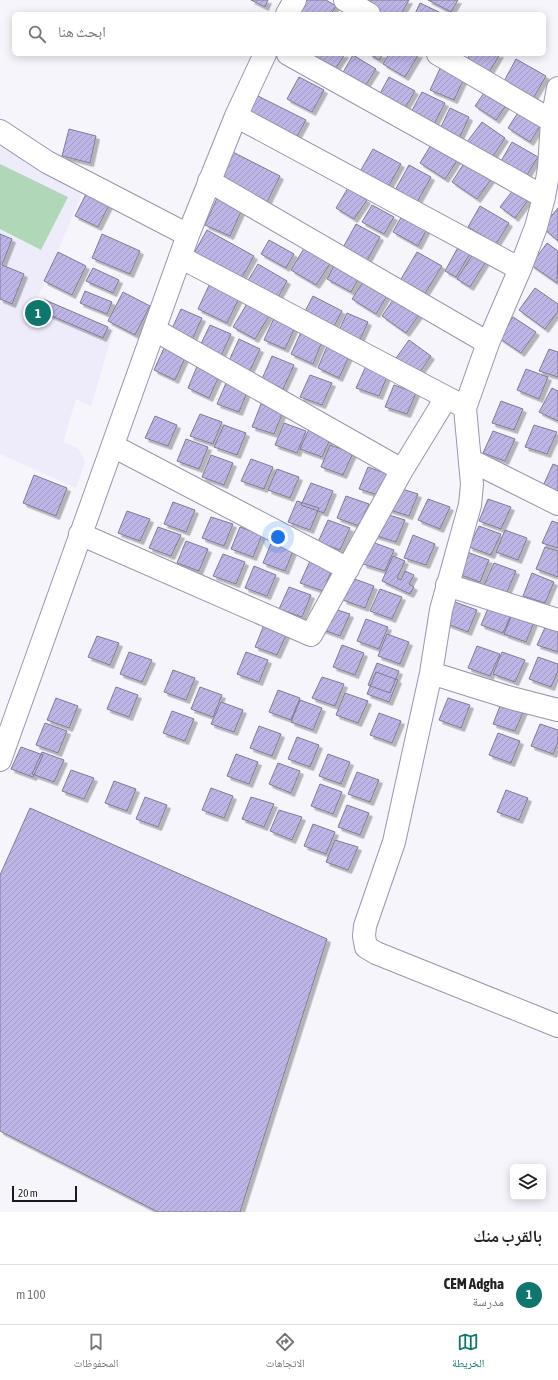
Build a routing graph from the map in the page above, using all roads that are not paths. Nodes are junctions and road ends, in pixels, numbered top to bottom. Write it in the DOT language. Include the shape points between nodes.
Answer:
graph roads {
  1 [pos="295,0"];
  2 [pos="345,0"];
  3 [pos="288,12"];
  4 [pos="366,12"];
  5 [pos="264,56"];
  6 [pos="292,56"];
  7 [pos="441,56"];
  8 [pos="558,88"];
  9 [pos="236,116"];
  10 [pos="552,121"];
  11 [pos="0,131"];
  12 [pos="209,181"];
  13 [pos="544,197"];
  14 [pos="188,235"];
  15 [pos="180,257"];
  16 [pos="520,269"];
  17 [pos="155,330"];
  18 [pos="488,343"];
  19 [pos="456,402"];
  20 [pos="113,446"];
  21 [pos="470,460"];
  22 [pos="402,470"];
  23 [pos="558,504"];
  24 [pos="80,534"];
  25 [pos="348,569"];
  26 [pos="447,585"];
  27 [pos="558,620"];
  28 [pos="431,673"];
  29 [pos="558,710"];
  30 [pos="0,760"];
  31 [pos="558,1026"];
  1 -- 3 [label="street"];
  2 -- 4 [label="street"];
  5 -- 9 [label="street"];
  6 -- 13 [label="street"];
  7 -- 10 [label="street"];
  8 -- 10 [label="street"];
  9 -- 12 [label="street"];
  9 -- 16 [label="street"];
  10 -- 13 [label="street"];
  11 -- 14 [label="street" via="47,162"];
  12 -- 14 [label="street"];
  12 -- 18 [label="street"];
  13 -- 16 [label="street"];
  14 -- 15 [label="street"];
  15 -- 17 [label="street"];
  15 -- 19 [label="street"];
  16 -- 18 [label="street"];
  17 -- 20 [label="street"];
  17 -- 22 [label="street"];
  18 -- 19 [label="street"];
  19 -- 21 [label="street"];
  19 -- 22 [label="street"];
  20 -- 24 [label="street"];
  20 -- 25 [label="street"];
  21 -- 23 [label="street"];
  21 -- 26 [label="street" via="470,505"];
  22 -- 25 [label="street"];
  24 -- 25 [label="street" via="311,636"];
  24 -- 30 [label="street"];
  26 -- 27 [label="street"];
  26 -- 28 [label="street"];
  28 -- 29 [label="street"];
  28 -- 31 [label="street" via="394,842 368,914 364,942 370,950 400,964"];
}
